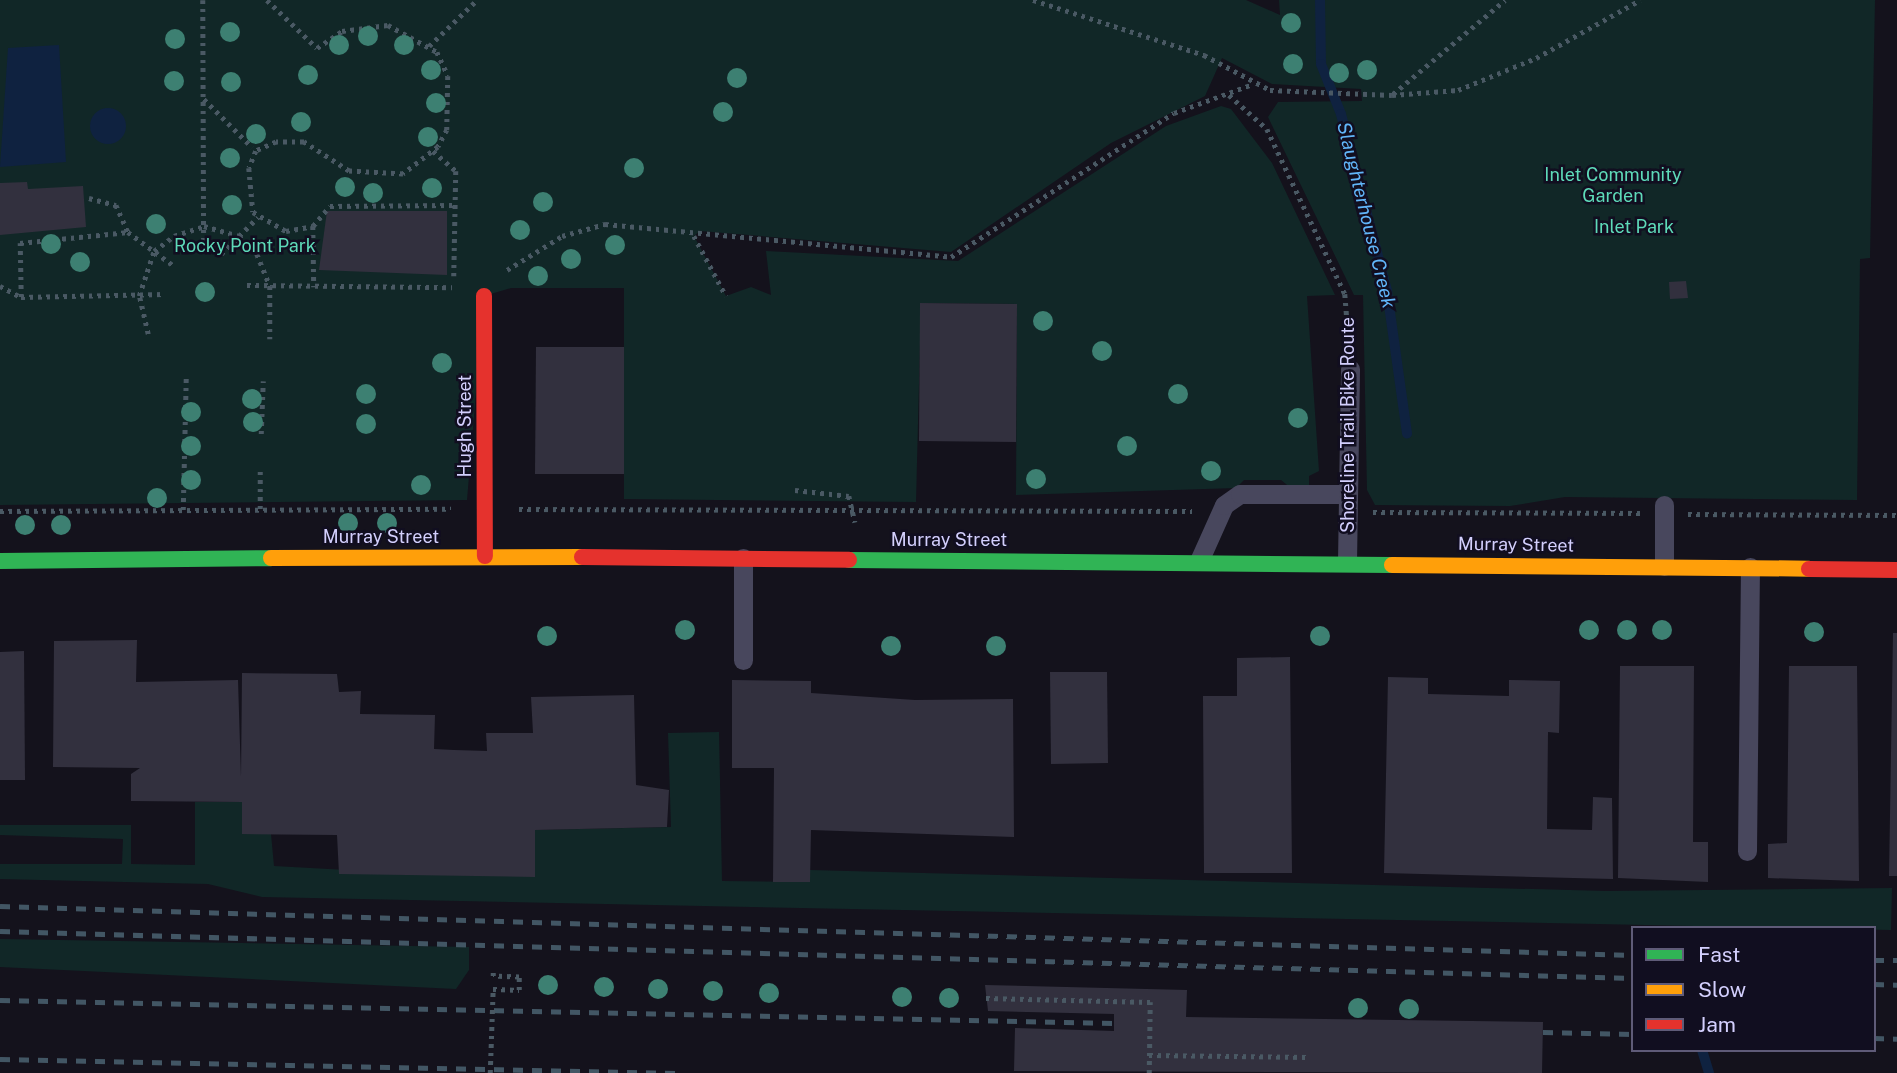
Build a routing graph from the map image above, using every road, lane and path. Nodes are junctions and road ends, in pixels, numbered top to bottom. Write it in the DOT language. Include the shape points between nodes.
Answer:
graph roads {
  1 [pos="203,0"];
  2 [pos="267,0"];
  3 [pos="477,0"];
  4 [pos="1033,0"];
  5 [pos="1505,0"];
  6 [pos="1640,0"];
  7 [pos="429,46"];
  8 [pos="1253,85"];
  9 [pos="1229,95"];
  10 [pos="1392,95"];
  11 [pos="203,98"];
  12 [pos="252,147"];
  13 [pos="433,151"];
  14 [pos="89,198"];
  15 [pos="454,205"];
  16 [pos="258,217"];
  17 [pos="204,226"];
  18 [pos="313,226"];
  19 [pos="128,232"];
  20 [pos="239,236"];
  21 [pos="694,236"];
  22 [pos="153,251"];
  23 [pos="204,251"];
  24 [pos="221,254"];
  25 [pos="174,266"];
  26 [pos="497,275"];
  27 [pos="247,285"];
  28 [pos="465,285"];
  29 [pos="0,286"];
  30 [pos="270,286"];
  31 [pos="314,287"];
  32 [pos="454,287"];
  33 [pos="164,294"];
  34 [pos="139,296"];
  35 [pos="484,296"];
  36 [pos="726,296"];
  37 [pos="21,297"];
  38 [pos="148,334"];
  39 [pos="270,340"];
  40 [pos="1350,369"];
  41 [pos="186,375"];
  42 [pos="263,381"];
  43 [pos="261,433"];
  44 [pos="260,471"];
  45 [pos="795,490"];
  46 [pos="1348,494"];
  47 [pos="1664,505"];
  48 [pos="260,509"];
  49 [pos="461,509"];
  50 [pos="505,509"];
  51 [pos="855,509"];
  52 [pos="183,510"];
  53 [pos="0,511"];
  54 [pos="1199,511"];
  55 [pos="1370,512"];
  56 [pos="1644,513"];
  57 [pos="1688,514"];
  58 [pos="1897,515"];
  59 [pos="855,522"];
  60 [pos="485,556"];
  61 [pos="743,558"];
  62 [pos="0,561"];
  63 [pos="1199,561"];
  64 [pos="1347,562"];
  65 [pos="1664,566"];
  66 [pos="1751,567"];
  67 [pos="1897,570"];
  68 [pos="743,660"];
  69 [pos="1747,851"];
  70 [pos="493,969"];
  71 [pos="986,999"];
  72 [pos="1149,1055"];
  73 [pos="1307,1057"];
  74 [pos="490,1073"];
  75 [pos="1149,1073"];
  1 -- 11 [label="path"];
  2 -- 7 [label="path" via="317,47 342,31 388,25"];
  3 -- 7 [label="path"];
  4 -- 8 [label="path" via="1204,55"];
  5 -- 10 [label="path"];
  6 -- 10 [label="path" via="1536,58 1458,90"];
  7 -- 13 [label="path" via="448,76 452,103"];
  8 -- 9 [label="path"];
  8 -- 10 [label="path" via="1298,93"];
  9 -- 21 [label="path" via="1174,113 951,257"];
  9 -- 40 [label="path, Shoreline Trail Bike Route" via="1267,129 1345,294"];
  11 -- 12 [label="path"];
  11 -- 17 [label="path"];
  13 -- 15 [label="path" via="456,172"];
  13 -- 16 [label="path" via="403,174 379,176 349,172 304,142 276,142 256,151 249,168 248,194"];
  14 -- 19 [label="path" via="116,205"];
  15 -- 18 [label="path" via="330,206"];
  15 -- 32 [label="path"];
  16 -- 18 [label="path" via="286,231"];
  16 -- 20 [label="path"];
  17 -- 20 [label="path"];
  17 -- 22 [label="path" via="174,236"];
  17 -- 23 [label="path"];
  18 -- 31 [label="path"];
  19 -- 22 [label="path"];
  19 -- 37 [label="path" via="20,243"];
  20 -- 24 [label="path"];
  20 -- 30 [label="path" via="257,254"];
  21 -- 26 [label="path" via="605,224 562,236"];
  21 -- 36 [label="path"];
  22 -- 25 [label="path"];
  22 -- 34 [label="path"];
  27 -- 30 [label="path"];
  28 -- 32 [label="path"];
  29 -- 37 [label="path"];
  30 -- 31 [label="path"];
  30 -- 39 [label="path"];
  31 -- 32 [label="path"];
  33 -- 34 [label="path"];
  34 -- 37 [label="path"];
  34 -- 38 [label="path"];
  35 -- 60 [label="main road, Hugh Street"];
  40 -- 46 [label="lane, Shoreline Trail Bike Route"];
  41 -- 52 [label="path"];
  42 -- 43 [label="path"];
  44 -- 48 [label="path"];
  45 -- 51 [label="path" via="849,496"];
  46 -- 63 [label="lane" via="1240,494 1224,505"];
  46 -- 64 [label="lane, Shoreline Trail Bike Route"];
  47 -- 65 [label="lane"];
  48 -- 49 [label="path"];
  48 -- 52 [label="path"];
  50 -- 51 [label="path"];
  51 -- 54 [label="path"];
  51 -- 59 [label="path"];
  52 -- 53 [label="path"];
  55 -- 56 [label="path"];
  57 -- 58 [label="path"];
  60 -- 61 [label="main road, Murray Street"];
  60 -- 62 [label="main road, Murray Street"];
  61 -- 63 [label="main road, Murray Street"];
  61 -- 68 [label="lane"];
  63 -- 64 [label="main road, Murray Street"];
  64 -- 65 [label="main road, Murray Street"];
  65 -- 66 [label="main road, Murray Street"];
  66 -- 67 [label="main road, Murray Street"];
  66 -- 69 [label="lane"];
  70 -- 74 [label="path, bridge" via="493,976 519,977 519,990 493,989"];
  71 -- 72 [label="path, bridge" via="1150,1002"];
  72 -- 73 [label="path"];
  72 -- 75 [label="path, bridge"];
}
